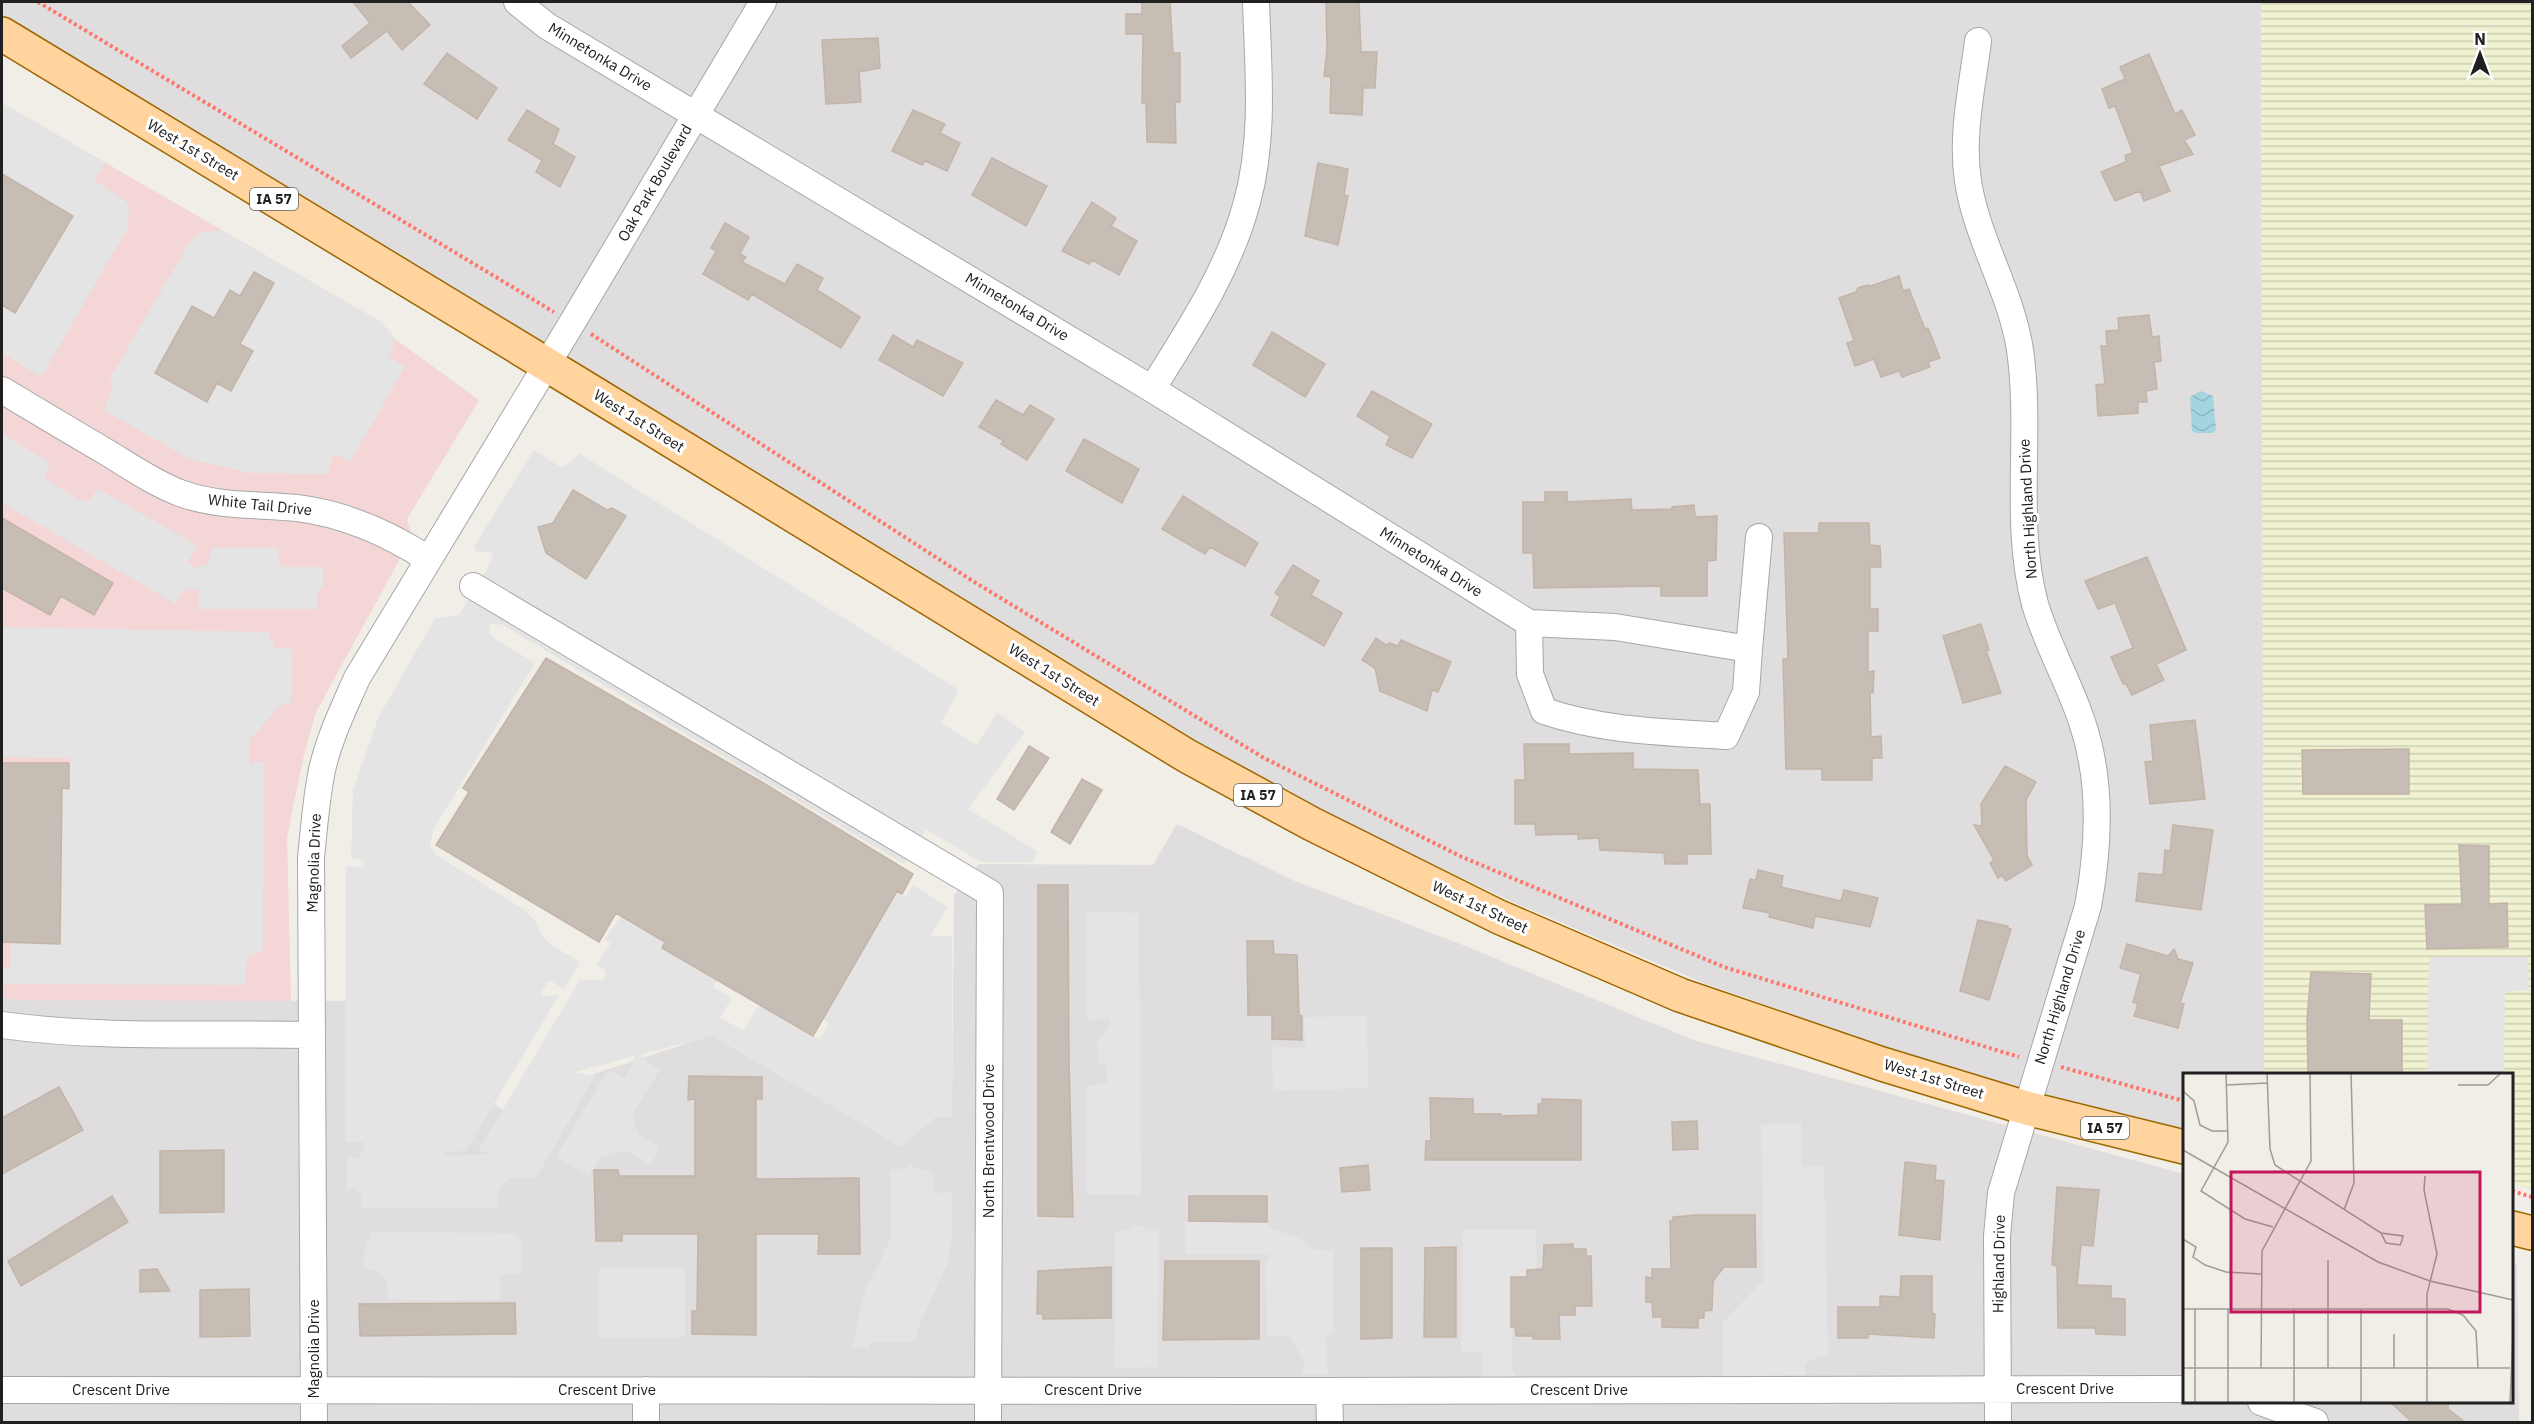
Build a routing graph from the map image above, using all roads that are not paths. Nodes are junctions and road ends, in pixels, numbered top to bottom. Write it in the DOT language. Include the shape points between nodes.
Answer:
graph roads {
  1 [pos="517,2"];
  2 [pos="763,2"];
  3 [pos="1256,2"];
  4 [pos="2,34"];
  5 [pos="1978,41"];
  6 [pos="695,114"];
  7 [pos="547,364"];
  8 [pos="1152,389"];
  9 [pos="2,390"];
  10 [pos="1759,537"];
  11 [pos="428,560"];
  12 [pos="473,586"];
  13 [pos="1523,619"];
  14 [pos="1749,649"];
  15 [pos="2,1025"];
  16 [pos="312,1035"];
  17 [pos="2026,1108"];
  18 [pos="2183,1147"];
  19 [pos="2513,1228"];
  20 [pos="2532,1233"];
  21 [pos="989,1389"];
  22 [pos="1998,1389"];
  23 [pos="2183,1389"];
  24 [pos="2,1390"];
  25 [pos="314,1390"];
  26 [pos="646,1390"];
  27 [pos="1329,1391"];
  28 [pos="2266,1403"];
  29 [pos="314,1422"];
  30 [pos="646,1422"];
  31 [pos="988,1422"];
  32 [pos="1330,1422"];
  33 [pos="1998,1422"];
  34 [pos="2315,1422"];
  1 -- 6 [label="street, Minnetonka Drive" via="546,26"];
  2 -- 6 [label="street, Oak Park Boulevard"];
  3 -- 8 [label="street" via="1259,111 1248,201 1214,285"];
  4 -- 7 [label="main road, West 1st Street / IA 57"];
  5 -- 17 [label="street, North Highland Drive" via="1965,151 1968,183 2013,316 2020,350 2027,568 2047,638 2083,723 2096,801 2094,876 2088,906"];
  6 -- 7 [label="street, Oak Park Boulevard"];
  6 -- 8 [label="street, Minnetonka Drive"];
  7 -- 11 [label="street, Magnolia Drive"];
  7 -- 17 [label="main road, West 1st Street / IA 57" via="1187,756 1498,918 1680,995"];
  8 -- 13 [label="street, Minnetonka Drive"];
  9 -- 11 [label="street, White Tail Drive" via="180,493 243,506 326,513 397,539"];
  10 -- 14 [label="street"];
  11 -- 16 [label="street, Magnolia Drive" via="357,678 323,768 311,858"];
  12 -- 21 [label="street, North Brentwood Drive" via="990,893"];
  13 -- 14 [label="street" via="1616,627"];
  13 -- 14 [label="street" via="1530,674 1544,711 1577,722 1644,731 1726,736 1746,692"];
  15 -- 16 [label="street" via="149,1035"];
  16 -- 25 [label="street, Magnolia Drive"];
  17 -- 18 [label="main road, West 1st Street / IA 57"];
  17 -- 22 [label="street, Highland Drive" via="2001,1193 1997,1236"];
  19 -- 20 [label="main road"];
  21 -- 26 [label="street, Crescent Drive"];
  21 -- 27 [label="street, Crescent Drive"];
  21 -- 31 [label="street, North Brentwood Drive"];
  22 -- 23 [label="street, Crescent Drive"];
  22 -- 27 [label="street, Crescent Drive"];
  22 -- 33 [label="street, Highland Drive"];
  24 -- 25 [label="street, Crescent Drive"];
  25 -- 26 [label="street, Crescent Drive"];
  25 -- 29 [label="street, Magnolia Drive"];
  26 -- 30 [label="street"];
  27 -- 32 [label="street"];
  28 -- 34 [label="street"];
}
